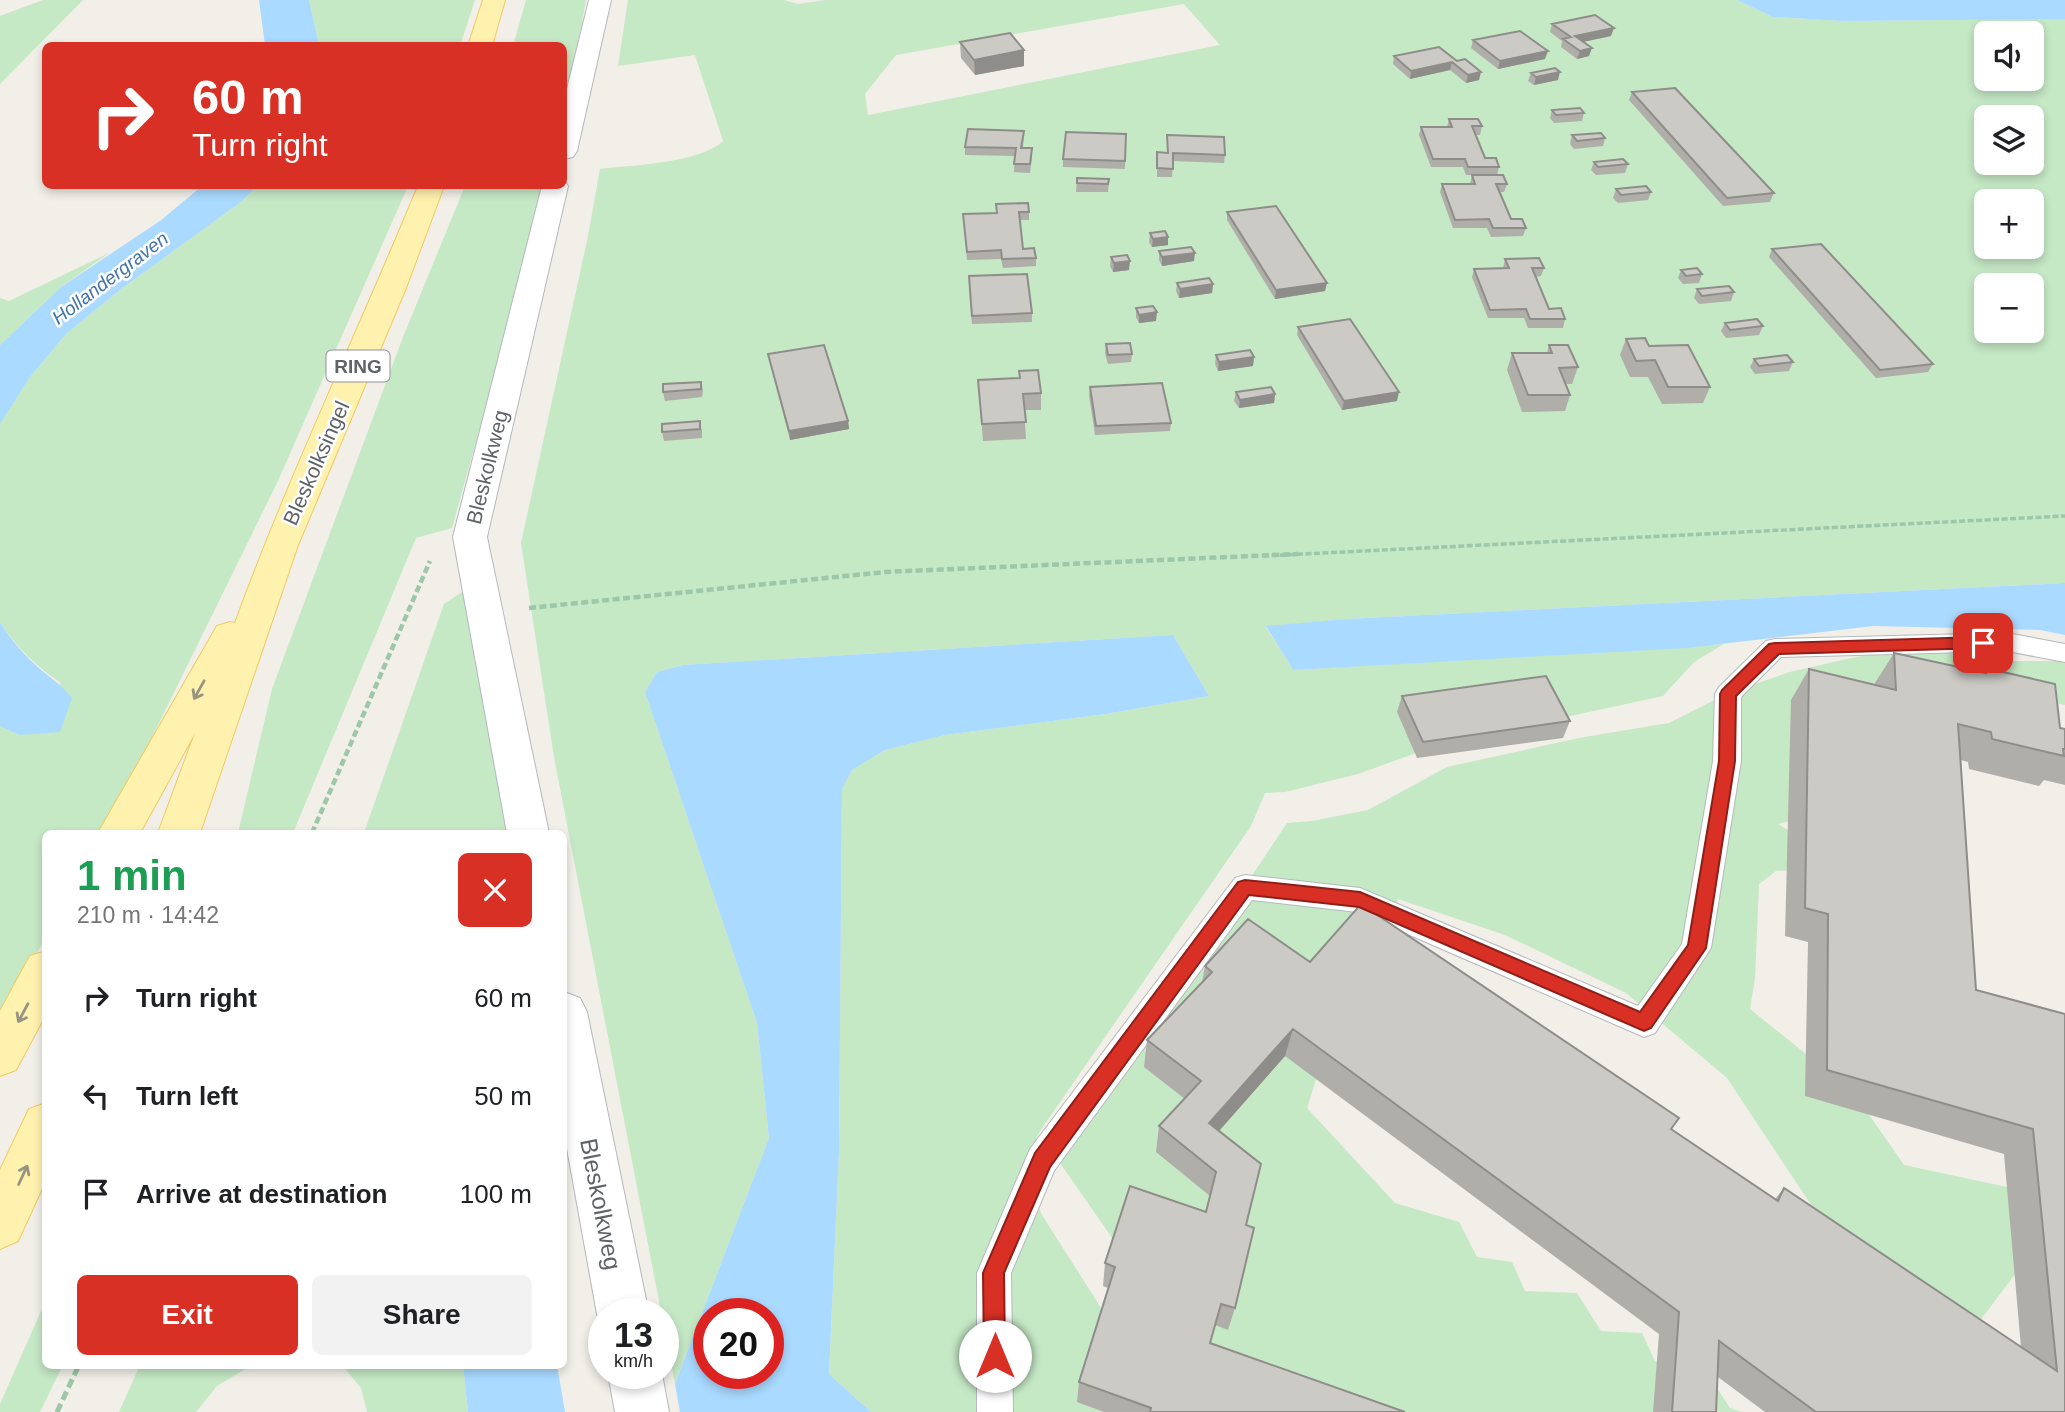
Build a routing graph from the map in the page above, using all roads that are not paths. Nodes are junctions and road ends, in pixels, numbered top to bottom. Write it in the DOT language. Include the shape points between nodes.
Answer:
graph roads {
  1 [pos="494,0"];
  2 [pos="600,0"];
  3 [pos="481,42"];
  4 [pos="567,138"];
  5 [pos="429,189"];
  6 [pos="554,189"];
  7 [pos="281,545"];
  8 [pos="2065,653"];
  9 [pos="121,830"];
  10 [pos="180,830"];
  11 [pos="527,830"];
  12 [pos="42,977"];
  13 [pos="567,1027"];
  14 [pos="0,1055"];
  15 [pos="42,1134"];
  16 [pos="0,1224"];
  17 [pos="620,1298"];
  18 [pos="638,1389"];
  19 [pos="642,1412"];
  20 [pos="995,1412"];
  1 -- 3 [label="main road"];
  2 -- 4 [label="street"];
  5 -- 7 [label="main road, Bleskolksingel / RING"];
  6 -- 11 [label="street, Bleskolkweg" via="470,537"];
  7 -- 9 [label="main road, Bleskolksingel / RING, one-way"];
  7 -- 10 [label="main road, Bleskolksingel / RING"];
  8 -- 20 [label="lane" via="2007,642 1775,648 1728,694 1727,761 1696,948 1644,1023 1360,900 1245,887 1042,1160 994,1273"];
  12 -- 14 [label="main road, one-way"];
  13 -- 17 [label="street, Bleskolkweg"];
  16 -- 15 [label="main road, one-way"];
  18 -- 19 [label="street"];
}
